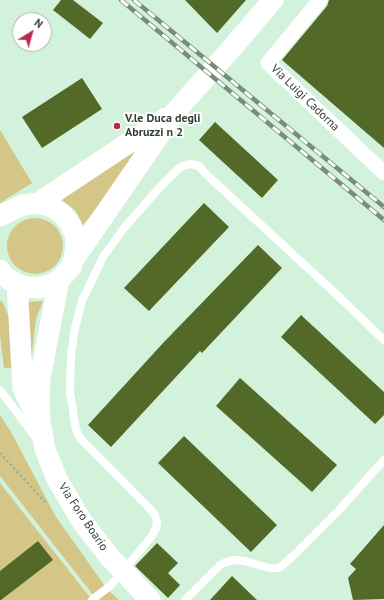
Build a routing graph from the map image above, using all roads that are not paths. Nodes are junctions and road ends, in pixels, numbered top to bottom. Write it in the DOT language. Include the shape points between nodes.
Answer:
graph roads {
  1 [pos="273,0"];
  2 [pos="320,0"];
  3 [pos="175,112"];
  4 [pos="384,173"];
  5 [pos="38,203"];
  6 [pos="3,216"];
  7 [pos="74,259"];
  8 [pos="4,277"];
  9 [pos="59,280"];
  10 [pos="384,340"];
  11 [pos="0,390"];
  12 [pos="40,421"];
  13 [pos="45,449"];
  14 [pos="384,460"];
  15 [pos="123,571"];
  16 [pos="92,600"];
  17 [pos="150,600"];
  18 [pos="185,600"];
  1 -- 3 [label="main road"];
  2 -- 4 [label="street, Via Luigi Cadorna" via="268,63"];
  3 -- 5 [label="main road"];
  3 -- 7 [label="main road"];
  5 -- 6 [label="main road" via="23,205"];
  5 -- 7 [label="main road" via="50,206 69,222 75,234"];
  7 -- 9 [label="main road" via="66,274"];
  8 -- 9 [label="main road" via="27,287 38,288"];
  8 -- 12 [label="main road, Via Foro Boario" via="23,388"];
  9 -- 12 [label="main road, Via Foro Boario" via="40,378"];
  10 -- 15 [label="lane" via="199,166 191,164 178,169 124,228 103,257 82,301 71,356 70,392 76,430 80,438 150,509 157,522 152,536"];
  11 -- 13 [label="lane"];
  12 -- 13 [label="main road, Via Foro Boario"];
  13 -- 15 [label="main road, Via Foro Boario" via="57,479 81,520"];
  14 -- 18 [label="lane" via="341,508 279,568 269,568 245,561 226,562"];
  15 -- 16 [label="lane" via="111,585"];
  15 -- 17 [label="main road, Via Foro Boario"];
}
